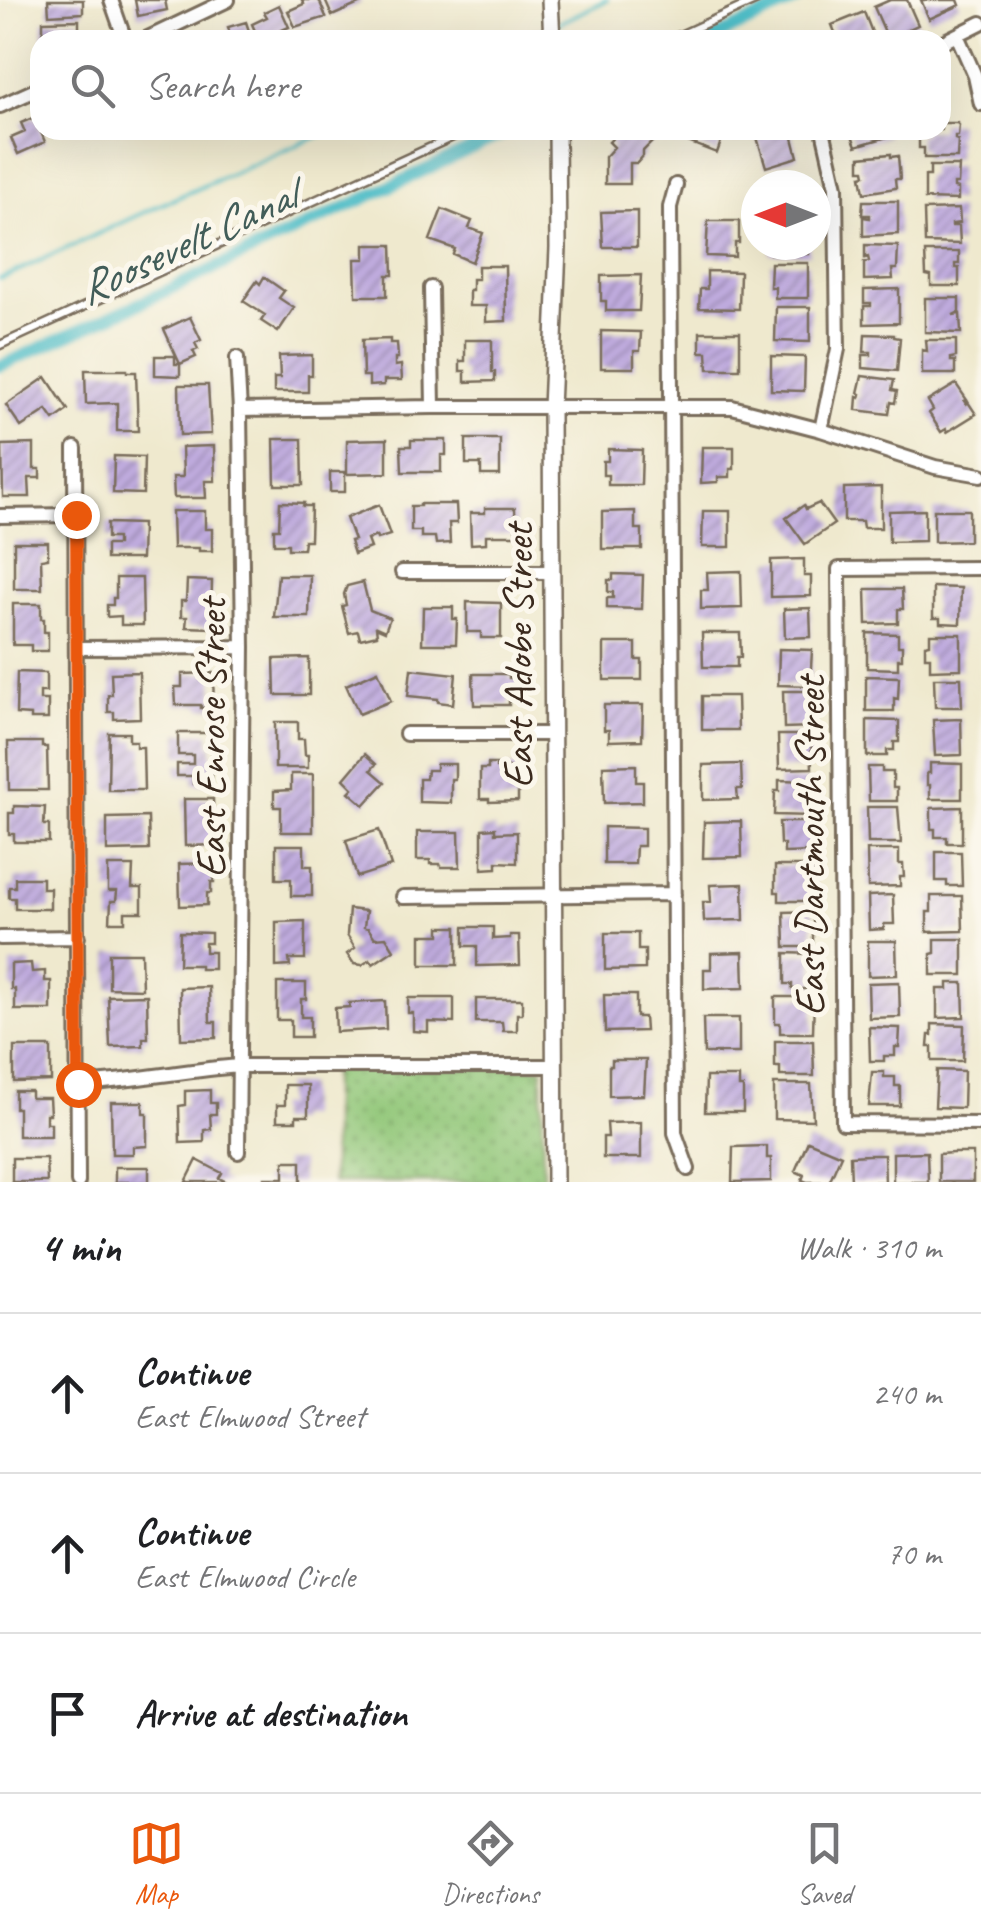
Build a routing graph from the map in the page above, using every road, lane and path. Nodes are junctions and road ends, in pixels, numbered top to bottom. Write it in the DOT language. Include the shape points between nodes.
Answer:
graph roads {
  1 [pos="111,0"];
  2 [pos="228,0"];
  3 [pos="550,0"];
  4 [pos="757,0"];
  5 [pos="981,23"];
  6 [pos="122,30"];
  7 [pos="165,30"];
  8 [pos="552,30"];
  9 [pos="690,30"];
  10 [pos="957,35"];
  11 [pos="951,38"];
  12 [pos="30,92"];
  13 [pos="981,104"];
  14 [pos="0,106"];
  15 [pos="446,140"];
  16 [pos="556,140"];
  17 [pos="824,140"];
  18 [pos="676,185"];
  19 [pos="431,288"];
  20 [pos="0,344"];
  21 [pos="237,358"];
  22 [pos="433,407"];
  23 [pos="551,408"];
  24 [pos="672,408"];
  25 [pos="240,410"];
  26 [pos="820,430"];
  27 [pos="75,448"];
  28 [pos="981,474"];
  29 [pos="76,515"];
  30 [pos="0,516"];
  31 [pos="981,568"];
  32 [pos="402,572"];
  33 [pos="551,572"];
  34 [pos="244,646"];
  35 [pos="77,648"];
  36 [pos="406,734"];
  37 [pos="552,734"];
  38 [pos="674,894"];
  39 [pos="554,895"];
  40 [pos="403,898"];
  41 [pos="0,938"];
  42 [pos="78,938"];
  43 [pos="240,1066"];
  44 [pos="555,1066"];
  45 [pos="78,1084"];
  46 [pos="981,1124"];
  47 [pos="238,1152"];
  48 [pos="688,1169"];
  49 [pos="78,1182"];
  50 [pos="556,1182"];
  1 -- 6 [label="street"];
  2 -- 7 [label="street"];
  3 -- 8 [label="street"];
  4 -- 9 [label="lane"];
  5 -- 10 [label="street"];
  10 -- 11 [label="street"];
  10 -- 13 [label="street"];
  12 -- 14 [label="street"];
  15 -- 20 [label="lane"];
  16 -- 23 [label="street, East Adobe Street"];
  17 -- 26 [label="street" via="836,187 838,350"];
  18 -- 24 [label="street" via="670,207"];
  19 -- 22 [label="street"];
  21 -- 25 [label="street, East Enrose Street"];
  22 -- 23 [label="street"];
  22 -- 25 [label="street"];
  23 -- 24 [label="street"];
  23 -- 33 [label="street, East Adobe Street"];
  24 -- 26 [label="street" via="732,407"];
  24 -- 38 [label="street"];
  25 -- 34 [label="street, East Enrose Street"];
  26 -- 28 [label="street" via="935,467"];
  27 -- 29 [label="street"];
  29 -- 30 [label="street"];
  29 -- 35 [label="street"];
  31 -- 46 [label="street, East Dartmouth Street" via="839,568 843,1123"];
  32 -- 33 [label="street"];
  33 -- 37 [label="street, East Adobe Street"];
  34 -- 35 [label="street"];
  34 -- 43 [label="street, East Enrose Street"];
  35 -- 42 [label="street"];
  36 -- 37 [label="street"];
  37 -- 39 [label="street, East Adobe Street"];
  38 -- 39 [label="street"];
  38 -- 48 [label="street" via="675,1133"];
  39 -- 40 [label="street"];
  39 -- 44 [label="street, East Adobe Street"];
  41 -- 42 [label="street"];
  42 -- 45 [label="street"];
  43 -- 44 [label="street"];
  43 -- 45 [label="street"];
  43 -- 47 [label="street, East Enrose Street"];
  44 -- 50 [label="street, East Adobe Street"];
  45 -- 49 [label="street"];
}
